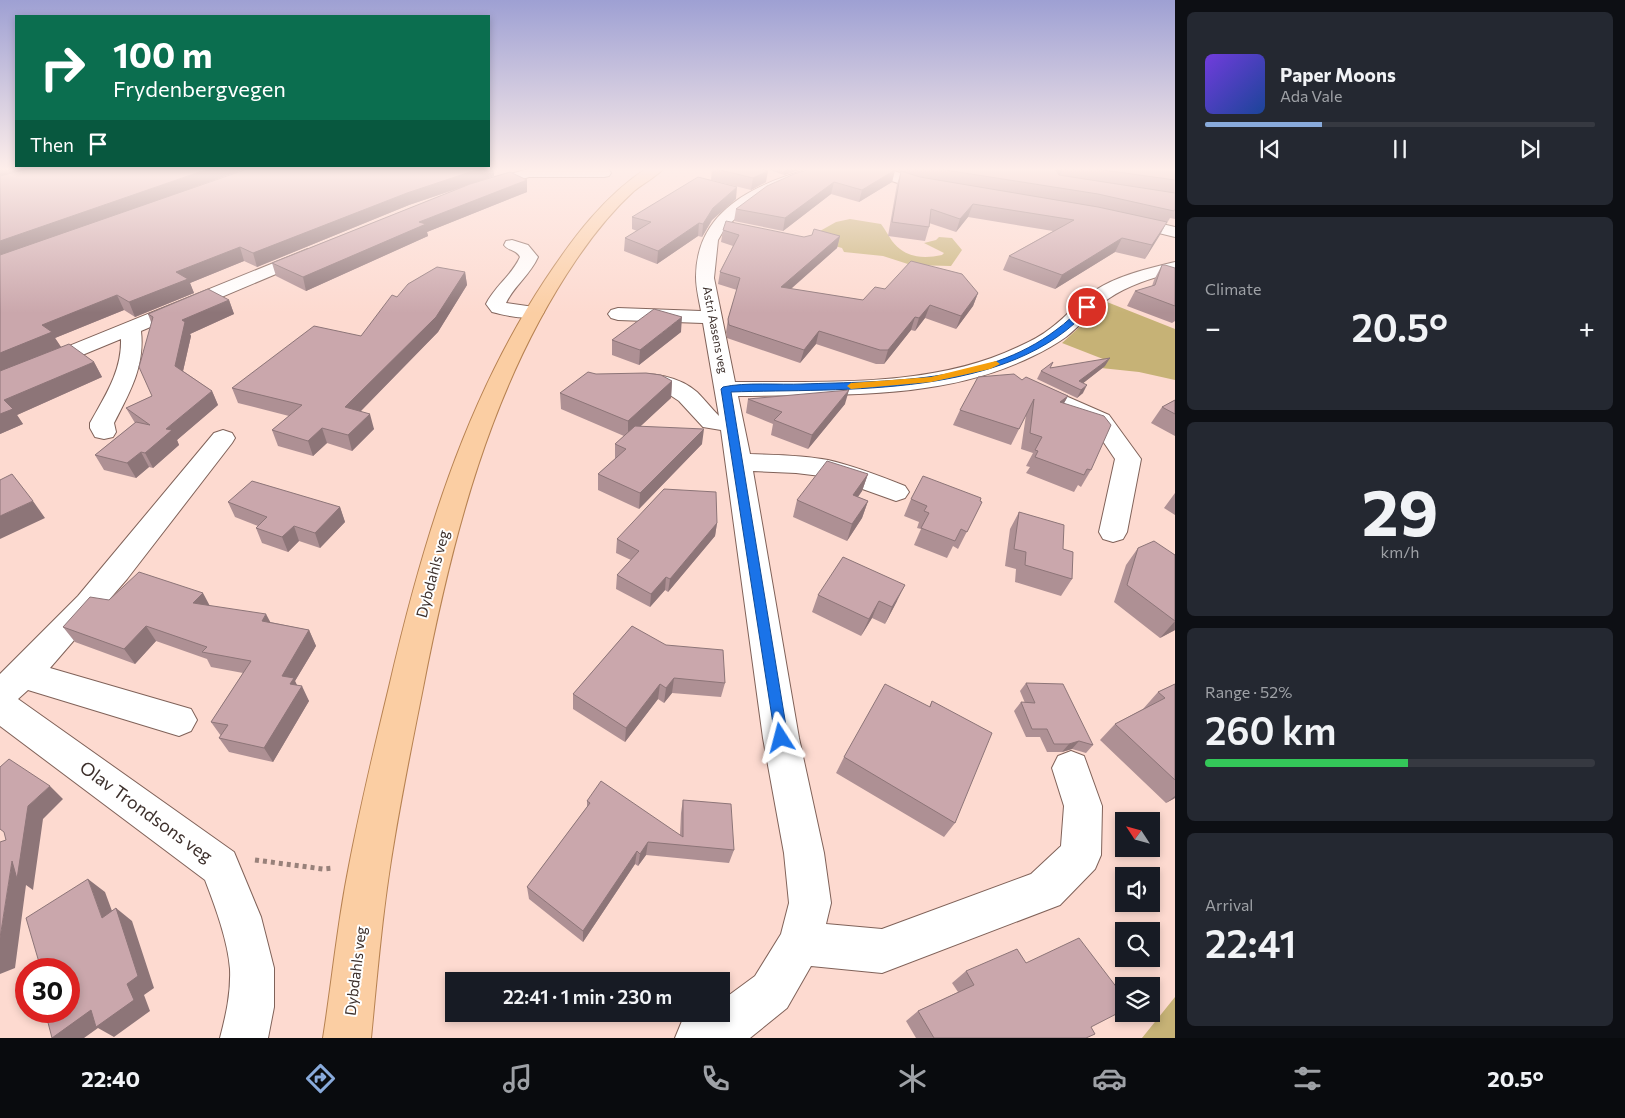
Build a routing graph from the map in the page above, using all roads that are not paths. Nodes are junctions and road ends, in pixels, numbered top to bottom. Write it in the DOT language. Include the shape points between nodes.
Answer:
graph roads {
  1 [pos="603,216"];
  2 [pos="730,216"];
  3 [pos="1110,217"];
  4 [pos="1175,232"];
  5 [pos="512,245"];
  6 [pos="324,248"];
  7 [pos="1175,267"];
  8 [pos="534,312"];
  9 [pos="618,314"];
  10 [pos="712,317"];
  11 [pos="130,327"];
  12 [pos="987,368"];
  13 [pos="615,381"];
  14 [pos="0,382"];
  15 [pos="726,389"];
  16 [pos="731,424"];
  17 [pos="104,432"];
  18 [pos="223,438"];
  19 [pos="739,462"];
  20 [pos="896,492"];
  21 [pos="1113,532"];
  22 [pos="12,685"];
  23 [pos="0,706"];
  24 [pos="179,720"];
  25 [pos="1070,768"];
  26 [pos="800,943"];
  27 [pos="244,1038"];
  28 [pos="347,1038"];
  29 [pos="699,1038"];
  1 -- 8 [label="main road, Dybdahls veg" via="558,273"];
  2 -- 10 [label="street, Astri Aasens veg" via="727,226 710,239 705,278"];
  3 -- 4 [label="street"];
  5 -- 8 [label="street" via="521,247 529,257 524,270 496,304 499,308"];
  6 -- 11 [label="street"];
  7 -- 12 [label="street" via="1102,294 1058,333"];
  8 -- 28 [label="main road, Dybdahls veg" via="501,375 476,433 429,582 369,865"];
  9 -- 10 [label="street"];
  10 -- 15 [label="street, Astri Aasens veg"];
  11 -- 14 [label="street"];
  11 -- 17 [label="street" via="131,365 102,423"];
  12 -- 15 [label="street" via="886,384"];
  12 -- 21 [label="street" via="1101,420 1128,459"];
  13 -- 16 [label="street" via="653,380 671,384 688,395 711,422"];
  15 -- 16 [label="street, Astri Aasens veg"];
  16 -- 19 [label="street, Astri Aasens veg"];
  18 -- 22 [label="street" via="114,574"];
  19 -- 20 [label="street" via="830,469"];
  19 -- 26 [label="street, Astri Aasens veg" via="781,738 806,870 810,903"];
  22 -- 24 [label="street"];
  23 -- 27 [label="street, Olav Trondsons veg" via="220,866 240,917 252,968 251,1008"];
  25 -- 26 [label="street" via="1083,806 1081,855 1045,890 882,951"];
  26 -- 29 [label="street, Astri Aasens veg" via="770,992 734,1020"];
}
